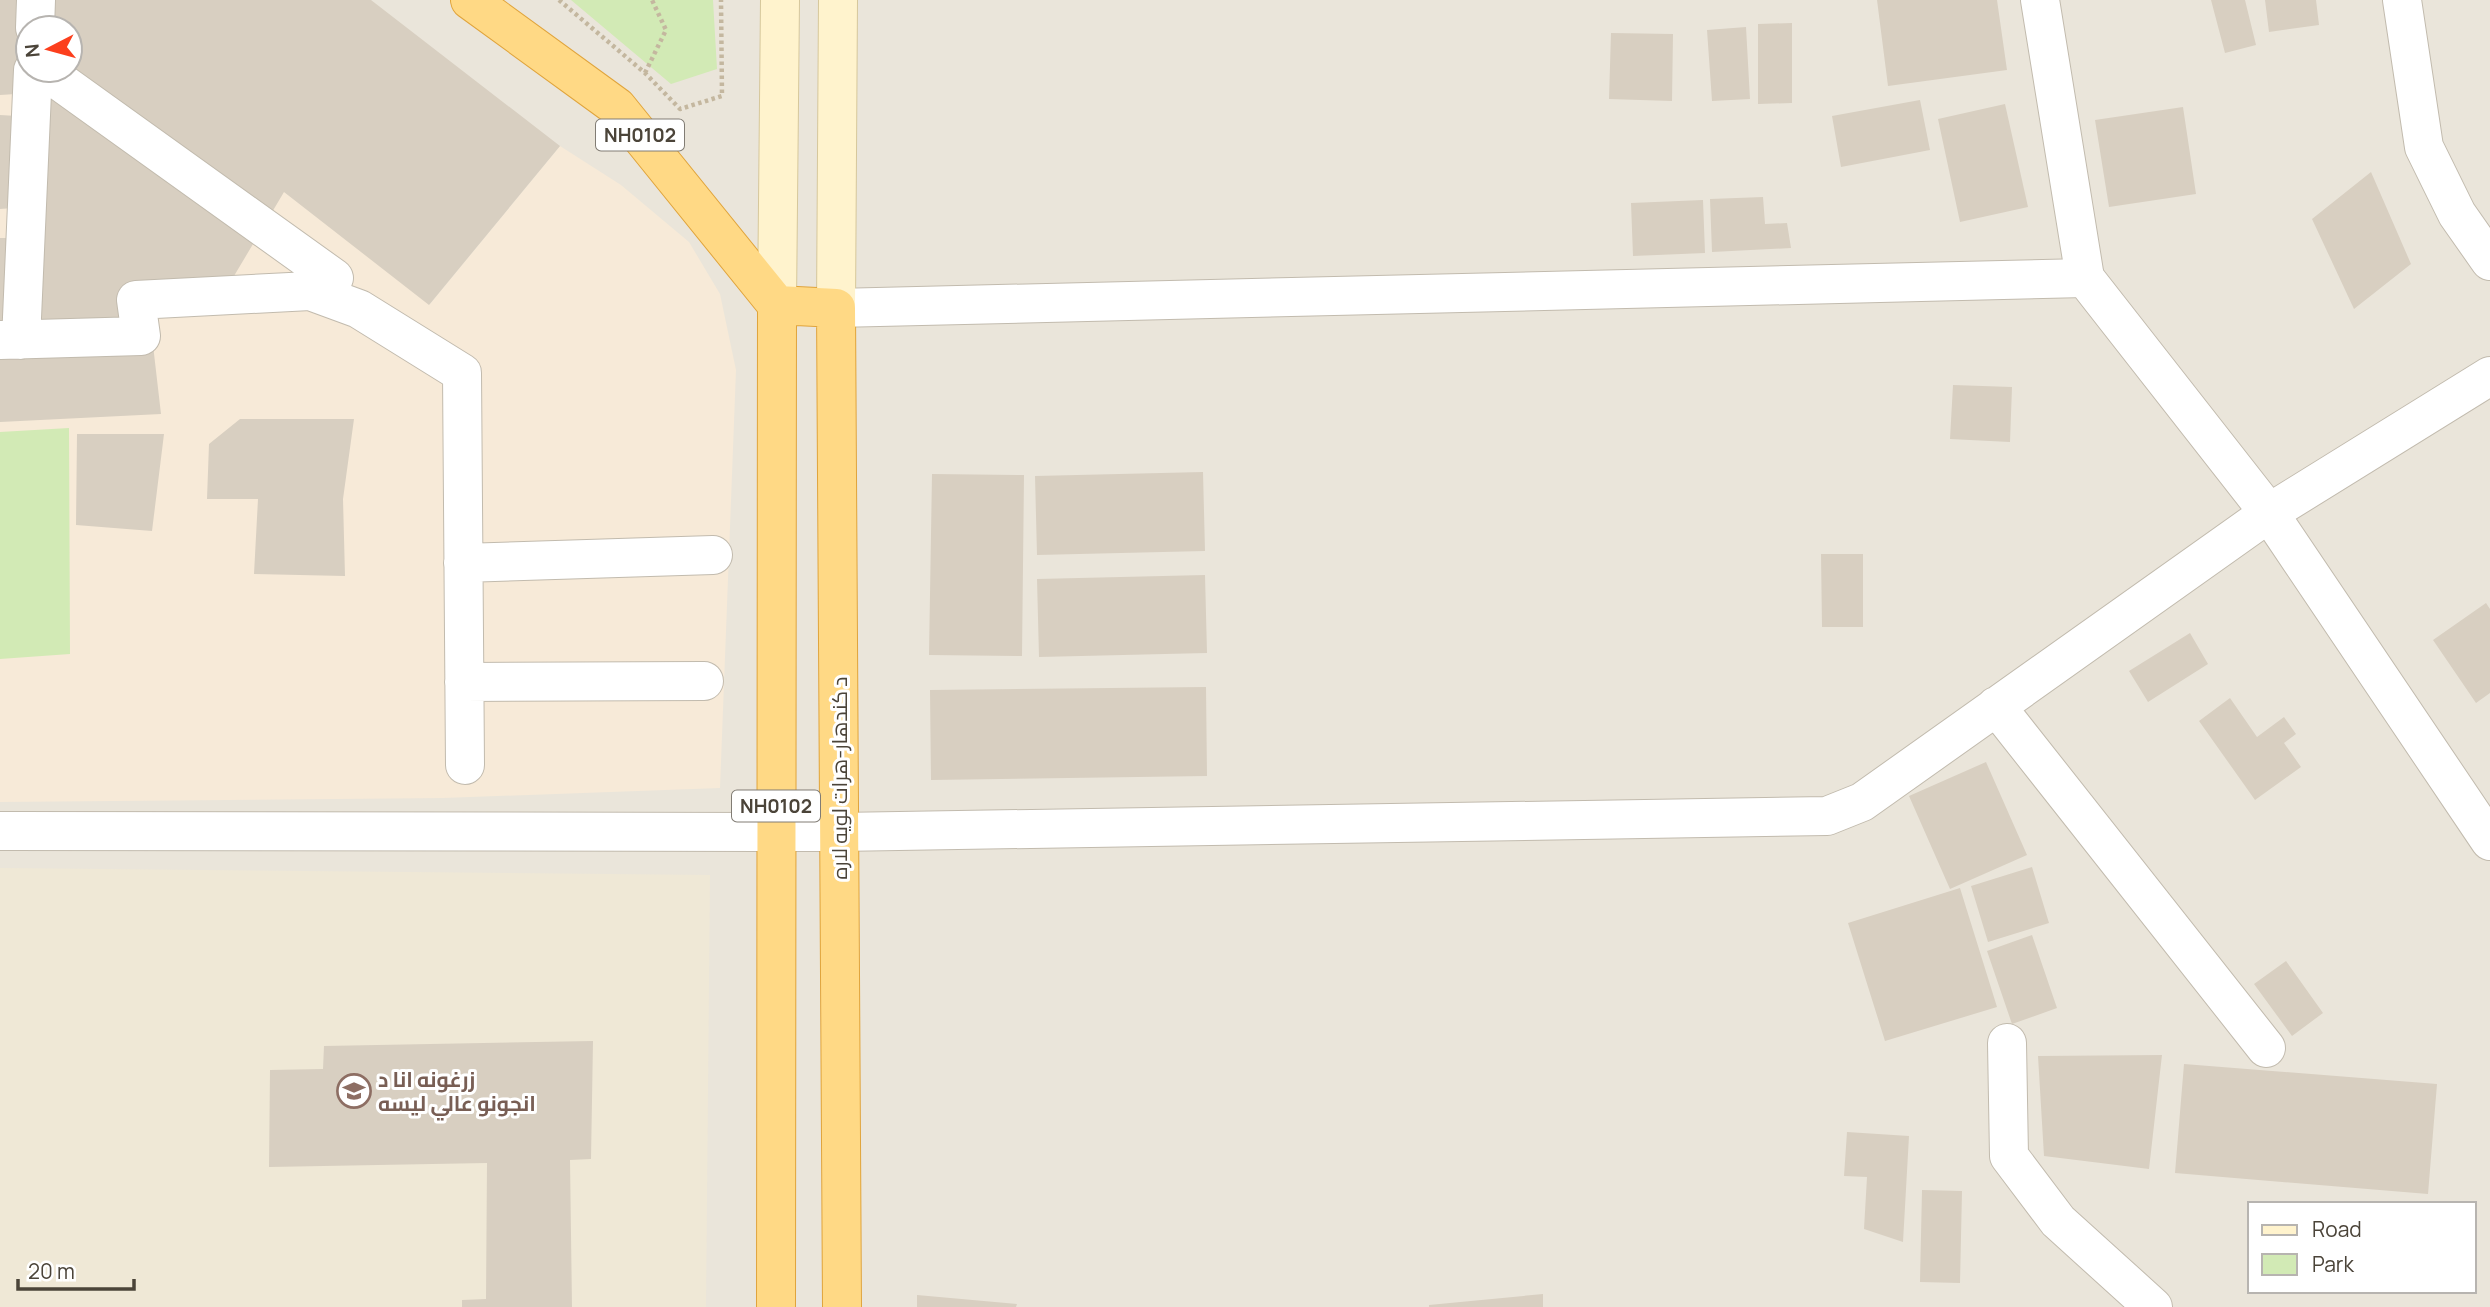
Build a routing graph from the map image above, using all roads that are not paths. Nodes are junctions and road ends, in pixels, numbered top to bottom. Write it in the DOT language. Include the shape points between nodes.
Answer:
graph roads {
  1 [pos="470,0"];
  2 [pos="780,0"];
  3 [pos="838,0"];
  4 [pos="2040,0"];
  5 [pos="2402,0"];
  6 [pos="27,87"];
  7 [pos="13,224"];
  8 [pos="2490,261"];
  9 [pos="334,278"];
  10 [pos="2085,278"];
  11 [pos="777,305"];
  12 [pos="836,308"];
  13 [pos="10,340"];
  14 [pos="2490,376"];
  15 [pos="2269,513"];
  16 [pos="713,555"];
  17 [pos="463,563"];
  18 [pos="704,681"];
  19 [pos="464,682"];
  20 [pos="1996,706"];
  21 [pos="465,765"];
  22 [pos="0,831"];
  23 [pos="776,831"];
  24 [pos="839,832"];
  25 [pos="2490,841"];
  26 [pos="2007,1043"];
  27 [pos="2266,1048"];
  28 [pos="776,1307"];
  29 [pos="842,1307"];
  30 [pos="2153,1307"];
  1 -- 11 [label="highway, NH0102" via="617,107"];
  2 -- 11 [label="main road"];
  3 -- 12 [label="main road"];
  4 -- 10 [label="street"];
  5 -- 8 [label="street" via="2424,148 2457,214"];
  6 -- 7 [label="street"];
  6 -- 9 [label="street"];
  7 -- 13 [label="street"];
  10 -- 12 [label="street"];
  10 -- 15 [label="street"];
  11 -- 12 [label="highway"];
  11 -- 23 [label="highway, NH0102"];
  12 -- 24 [label="highway, د کندهار-هرات لويه لاره / NH0102"];
  13 -- 17 [label="street" via="141,336 136,300 310,291 359,309 462,373"];
  14 -- 15 [label="street"];
  15 -- 20 [label="street"];
  15 -- 25 [label="street"];
  16 -- 17 [label="street"];
  17 -- 19 [label="street"];
  18 -- 19 [label="street"];
  19 -- 21 [label="street"];
  20 -- 24 [label="street" via="1862,802 1827,816"];
  20 -- 27 [label="street"];
  22 -- 23 [label="street"];
  23 -- 24 [label="street"];
  23 -- 28 [label="highway, NH0102"];
  24 -- 29 [label="highway, د کندهار-هرات لويه لاره / NH0102"];
  26 -- 30 [label="street" via="2009,1156 2058,1221"];
}
